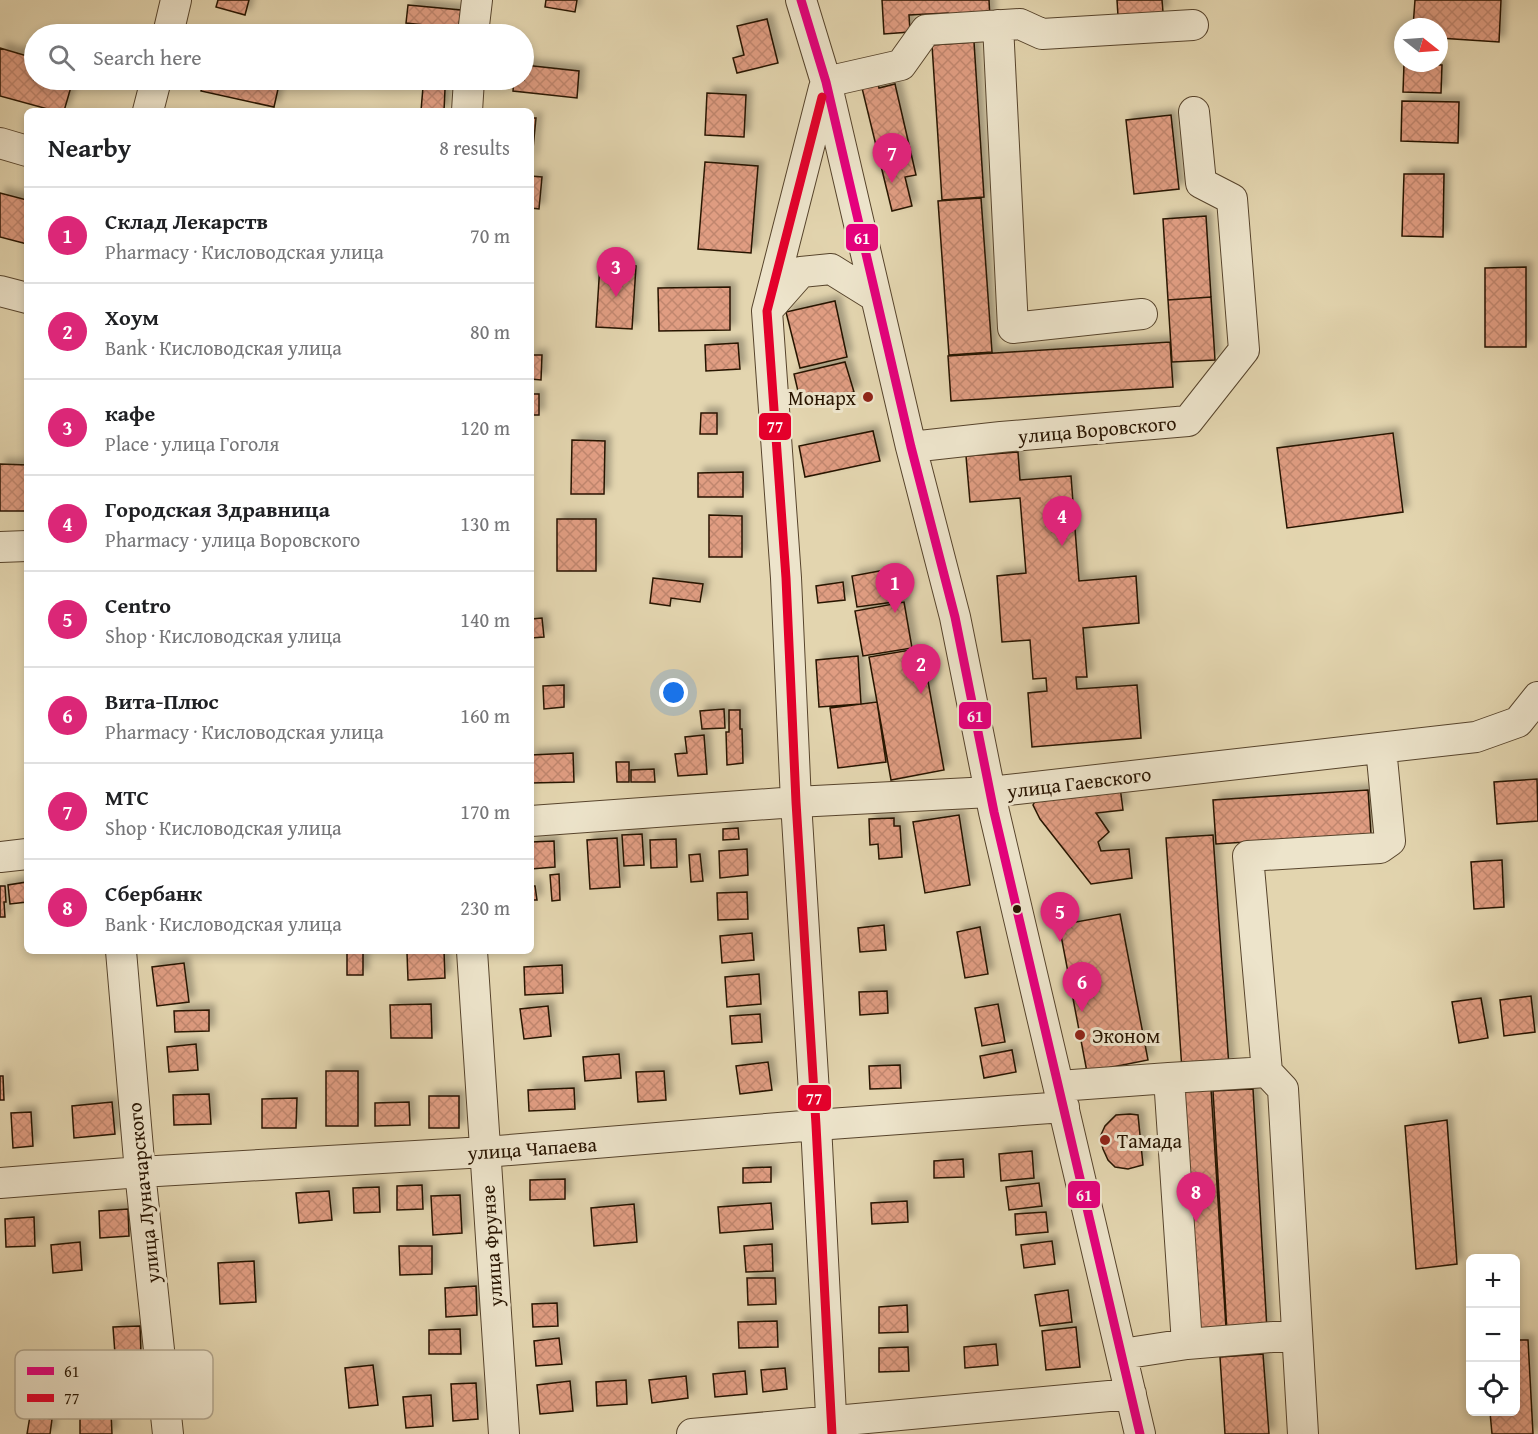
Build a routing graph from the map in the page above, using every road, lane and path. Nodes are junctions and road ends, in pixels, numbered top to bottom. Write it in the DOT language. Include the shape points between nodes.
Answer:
graph roads {
  1 [pos="176,0"];
  2 [pos="477,0"];
  3 [pos="801,0"];
  4 [pos="1006,17"];
  5 [pos="170,24"];
  6 [pos="474,24"];
  7 [pos="1193,25"];
  8 [pos="826,82"];
  9 [pos="153,90"];
  10 [pos="468,90"];
  11 [pos="149,108"];
  12 [pos="467,108"];
  13 [pos="1194,112"];
  14 [pos="0,143"];
  15 [pos="24,150"];
  16 [pos="0,291"];
  17 [pos="24,297"];
  18 [pos="876,297"];
  19 [pos="767,311"];
  20 [pos="1142,314"];
  21 [pos="910,447"];
  22 [pos="24,546"];
  23 [pos="0,547"];
  24 [pos="1538,697"];
  25 [pos="1381,748"];
  26 [pos="990,792"];
  27 [pos="796,802"];
  28 [pos="534,821"];
  29 [pos="24,854"];
  30 [pos="0,857"];
  31 [pos="121,954"];
  32 [pos="472,954"];
  33 [pos="1267,1072"];
  34 [pos="1169,1078"];
  35 [pos="1062,1096"];
  36 [pos="816,1125"];
  37 [pos="485,1152"];
  38 [pos="140,1172"];
  39 [pos="0,1183"];
  40 [pos="1297,1335"];
  41 [pos="1187,1344"];
  42 [pos="159,1350"];
  43 [pos="1122,1354"];
  44 [pos="1131,1394"];
  45 [pos="166,1419"];
  46 [pos="832,1428"];
  47 [pos="168,1434"];
  48 [pos="504,1434"];
  49 [pos="692,1434"];
  50 [pos="1140,1434"];
  51 [pos="1303,1434"];
  1 -- 5 [label="street"];
  2 -- 6 [label="street"];
  3 -- 8 [label="street"];
  4 -- 7 [label="street" via="1042,33"];
  4 -- 8 [label="street" via="926,30 901,65"];
  4 -- 20 [label="street" via="1013,327"];
  8 -- 18 [label="street"];
  8 -- 19 [label="street"];
  9 -- 11 [label="street"];
  10 -- 12 [label="street"];
  13 -- 21 [label="street, улица Воровского" via="1201,183 1232,199 1244,350 1188,421"];
  14 -- 15 [label="street"];
  16 -- 17 [label="street"];
  18 -- 19 [label="street" via="831,269 801,272"];
  18 -- 21 [label="street"];
  19 -- 27 [label="street" via="786,578"];
  21 -- 26 [label="street" via="955,617"];
  22 -- 23 [label="street"];
  24 -- 25 [label="street, улица Гаевского" via="1518,722 1476,737"];
  25 -- 26 [label="street, улица Гаевского"];
  25 -- 33 [label="street" via="1390,841 1380,848 1248,856"];
  26 -- 27 [label="street, улица Гаевского"];
  26 -- 35 [label="street"];
  27 -- 28 [label="street, улица Гаевского"];
  27 -- 36 [label="street"];
  29 -- 30 [label="street"];
  31 -- 38 [label="street, улица Луначарского"];
  32 -- 37 [label="street, улица Фрунзе"];
  33 -- 34 [label="street, улица Чапаева"];
  33 -- 40 [label="street" via="1283,1089"];
  34 -- 35 [label="street, улица Чапаева"];
  34 -- 41 [label="street"];
  35 -- 36 [label="street, улица Чапаева"];
  35 -- 43 [label="street"];
  36 -- 37 [label="street, улица Чапаева"];
  36 -- 46 [label="street"];
  37 -- 38 [label="street, улица Чапаева"];
  37 -- 48 [label="street, улица Фрунзе"];
  38 -- 39 [label="street, улица Чапаева"];
  38 -- 42 [label="street, улица Луначарского"];
  40 -- 41 [label="street"];
  40 -- 51 [label="street"];
  41 -- 43 [label="street"];
  43 -- 44 [label="street"];
  44 -- 46 [label="street"];
  44 -- 50 [label="street"];
  45 -- 47 [label="street, улица Луначарского"];
  46 -- 49 [label="street"];
}
